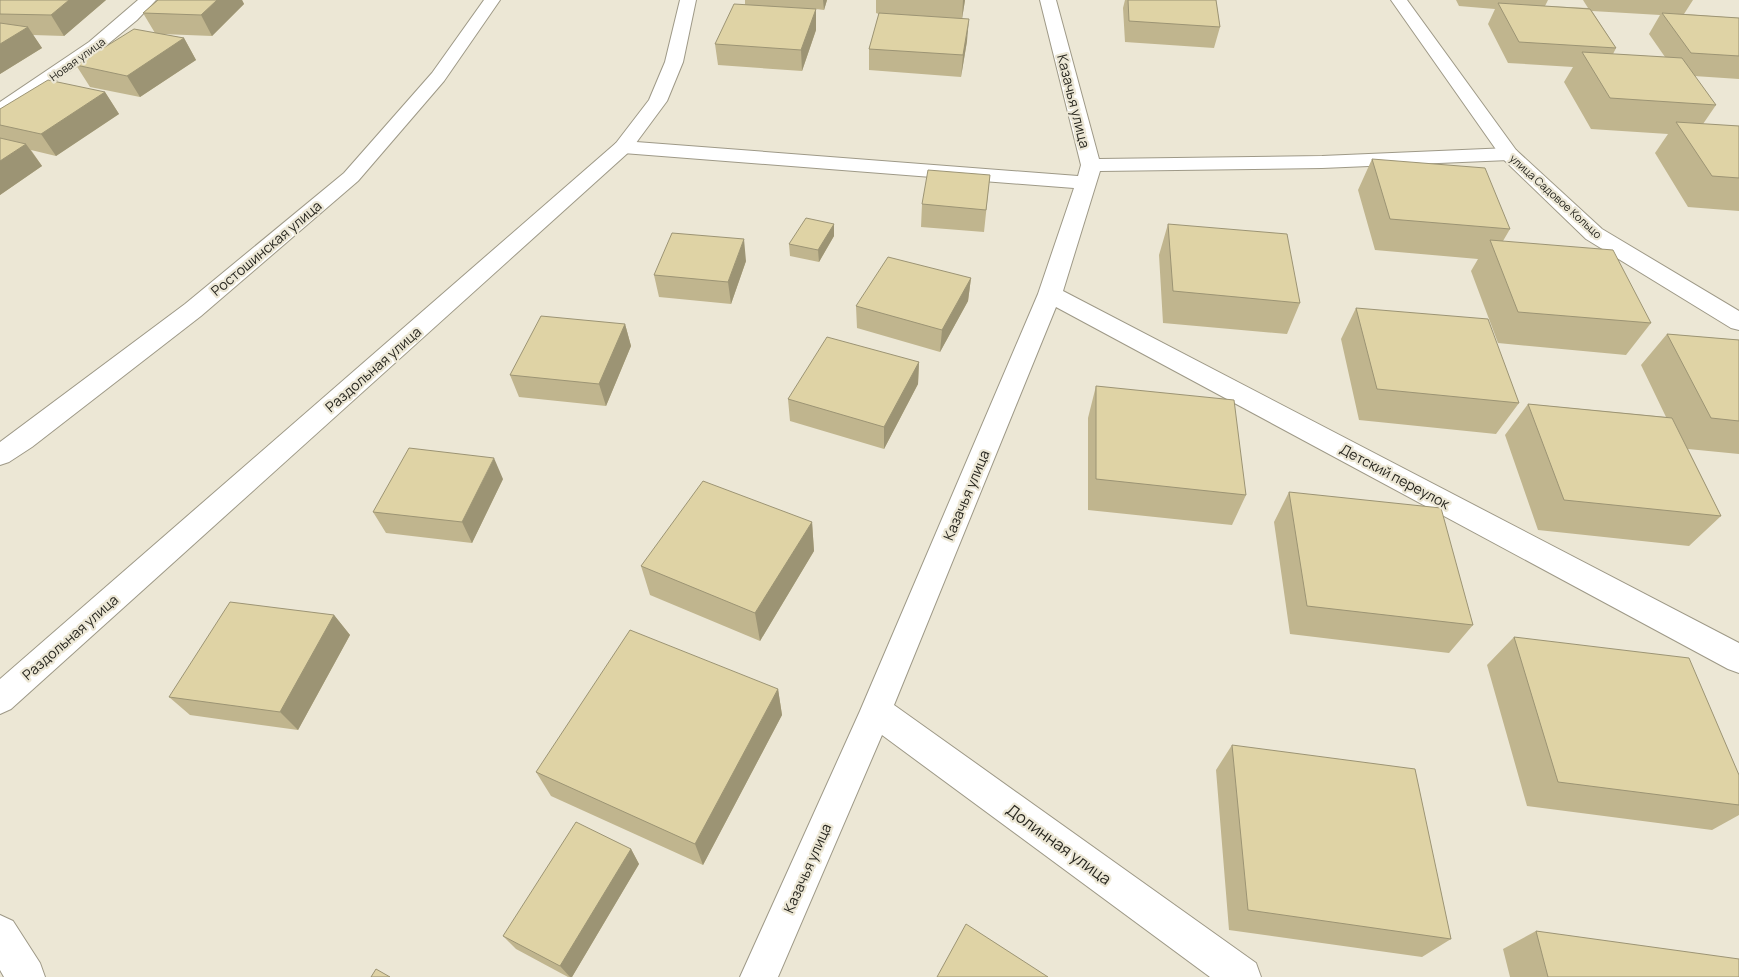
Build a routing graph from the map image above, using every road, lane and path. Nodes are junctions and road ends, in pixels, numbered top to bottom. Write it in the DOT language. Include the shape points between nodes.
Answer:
graph roads {
  1 [pos="148,0"];
  2 [pos="492,0"];
  3 [pos="688,0"];
  4 [pos="1048,0"];
  5 [pos="1398,0"];
  6 [pos="0,110"];
  7 [pos="622,148"];
  8 [pos="1508,154"];
  9 [pos="1088,174"];
  10 [pos="1050,294"];
  11 [pos="1739,322"];
  12 [pos="0,455"];
  13 [pos="1739,659"];
  14 [pos="0,699"];
  15 [pos="876,711"];
  16 [pos="0,934"];
  17 [pos="26,977"];
  18 [pos="759,977"];
  19 [pos="1242,977"];
  1 -- 6 [label="street, Новая улица" via="86,54"];
  2 -- 12 [label="street, Ростошинская улица" via="438,77 351,177 193,310"];
  3 -- 7 [label="street, Раздольная улица" via="674,62 658,101"];
  4 -- 9 [label="street, Казачья улица"];
  5 -- 8 [label="street, улица Садовое Кольцо"];
  7 -- 9 [label="street"];
  7 -- 14 [label="street, Раздольная улица"];
  8 -- 9 [label="street"];
  8 -- 11 [label="street, улица Садовое Кольцо" via="1594,234"];
  9 -- 10 [label="street, Казачья улица"];
  10 -- 13 [label="street, Детский переулок"];
  10 -- 15 [label="street, Казачья улица"];
  15 -- 18 [label="street, Казачья улица"];
  15 -- 19 [label="street, Долинная улица"];
  16 -- 17 [label="street"];
}
